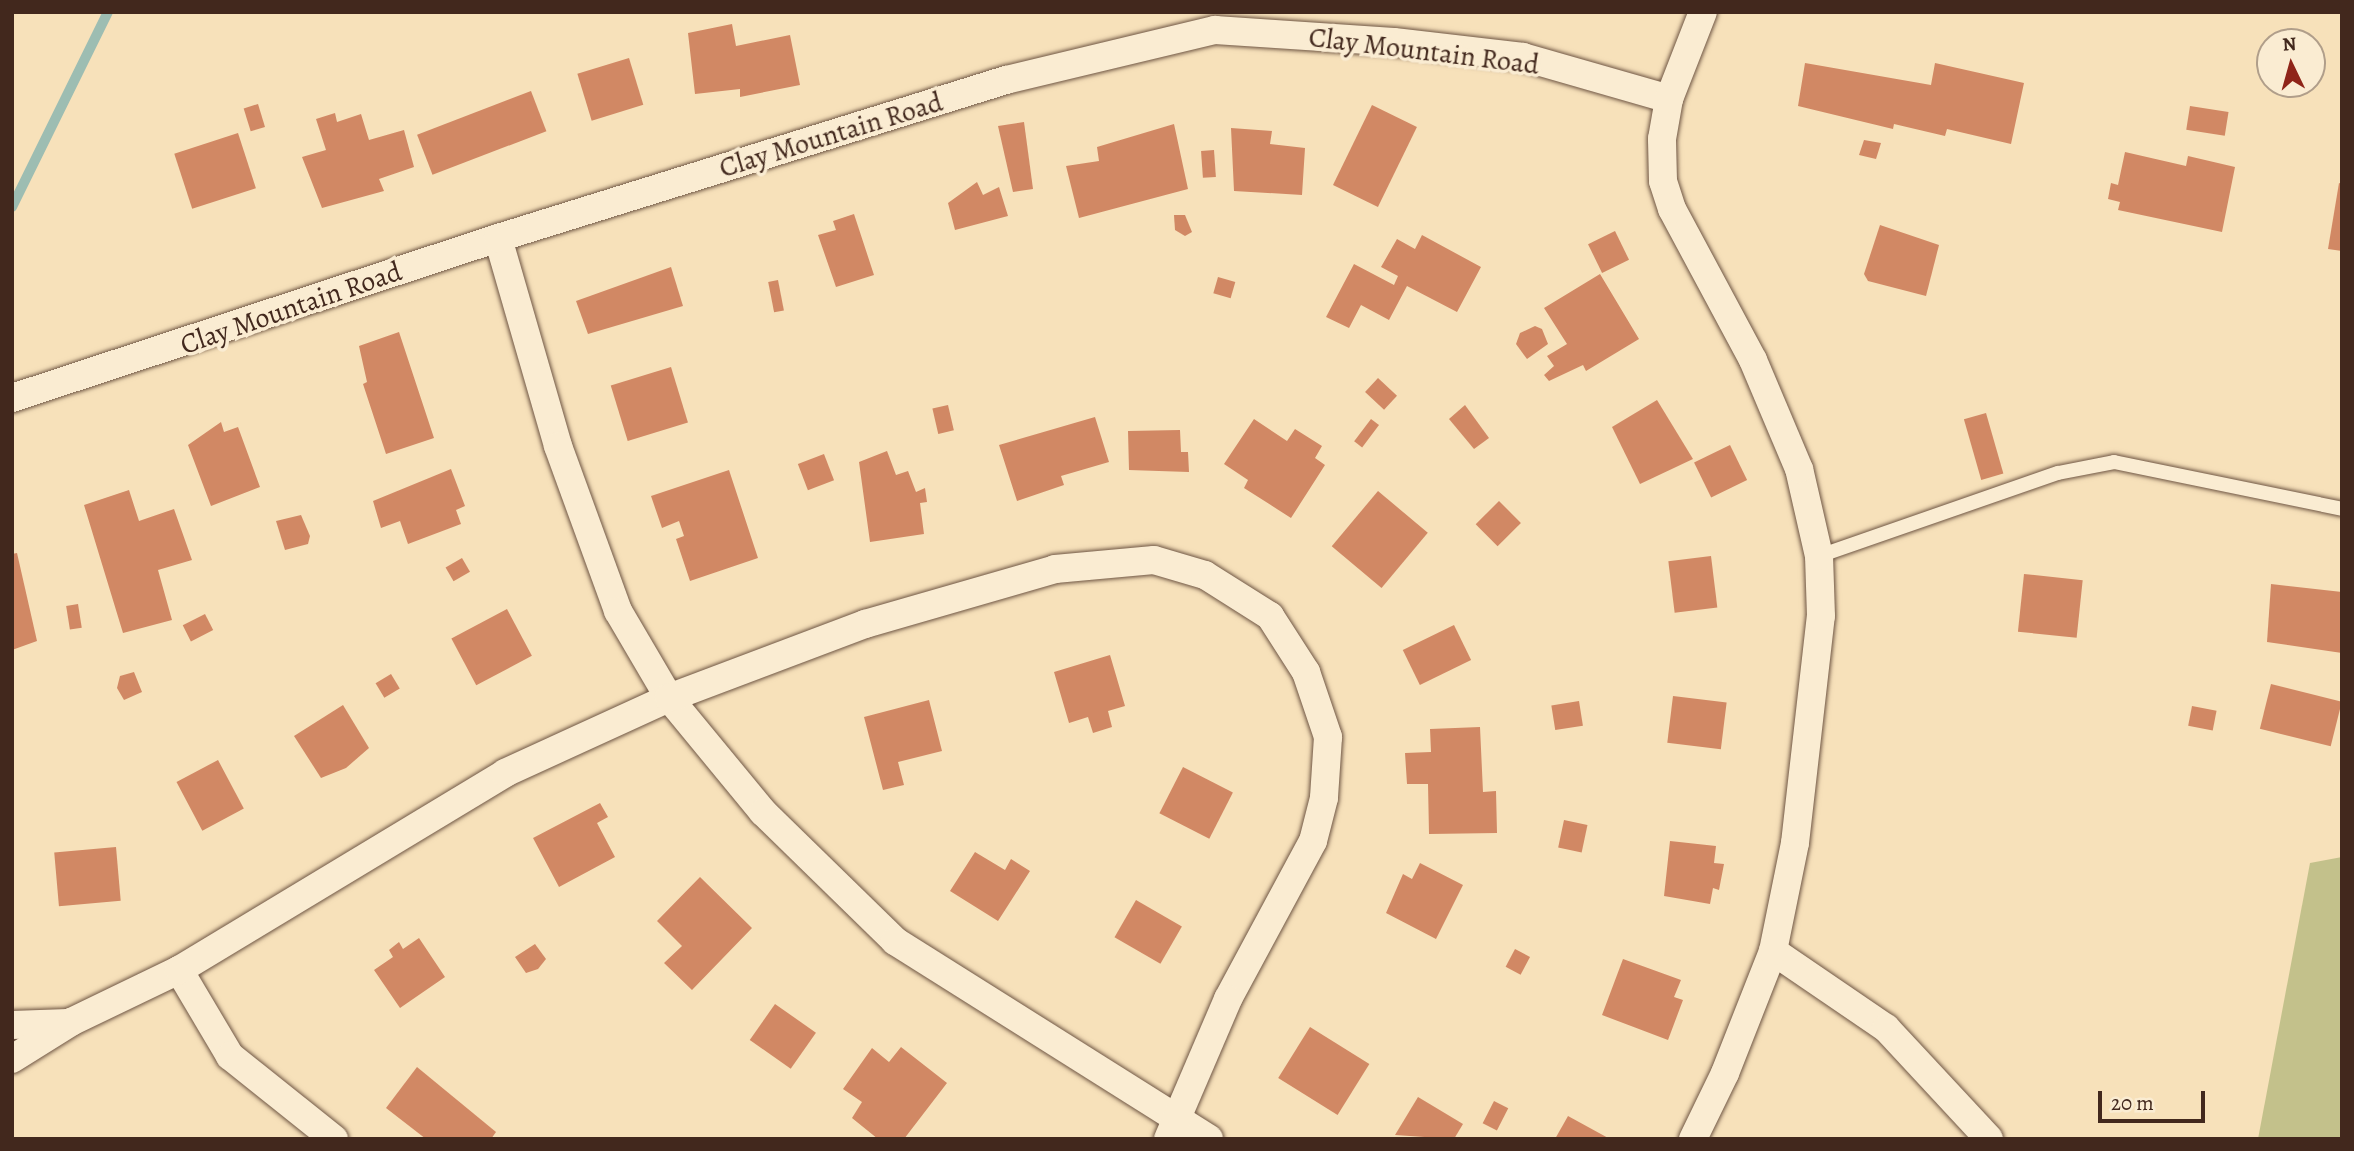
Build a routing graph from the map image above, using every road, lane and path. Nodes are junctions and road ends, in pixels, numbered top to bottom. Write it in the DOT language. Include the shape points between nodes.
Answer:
graph roads {
  1 [pos="1703,12"];
  2 [pos="1669,99"];
  3 [pos="498,238"];
  4 [pos="12,398"];
  5 [pos="2342,509"];
  6 [pos="1819,556"];
  7 [pos="669,698"];
  8 [pos="1773,951"];
  9 [pos="179,970"];
  10 [pos="71,1023"];
  11 [pos="12,1025"];
  12 [pos="12,1059"];
  13 [pos="1173,1131"];
  14 [pos="334,1139"];
  15 [pos="1209,1139"];
  16 [pos="1693,1139"];
  17 [pos="1989,1139"];
  1 -- 2 [label="street"];
  2 -- 3 [label="street, Clay Mountain Road" via="1523,57 1394,42 1215,30 1006,80"];
  2 -- 6 [label="street" via="1661,162 1672,209 1753,360 1799,469"];
  3 -- 4 [label="street, Clay Mountain Road"];
  3 -- 7 [label="street" via="558,446 618,611"];
  5 -- 6 [label="lane" via="2114,463 2058,473"];
  6 -- 8 [label="street" via="1821,616 1796,843"];
  7 -- 9 [label="street" via="505,773"];
  7 -- 13 [label="street" via="762,812 895,941"];
  7 -- 13 [label="street" via="865,624 1055,569 1154,560 1205,575 1270,616 1306,672 1328,737 1324,798 1313,841 1228,999"];
  8 -- 16 [label="street" via="1725,1073"];
  8 -- 17 [label="street" via="1886,1028"];
  9 -- 10 [label="street"];
  9 -- 14 [label="street" via="230,1056"];
  10 -- 11 [label="street"];
  10 -- 12 [label="street"];
  13 -- 15 [label="street"];
}
